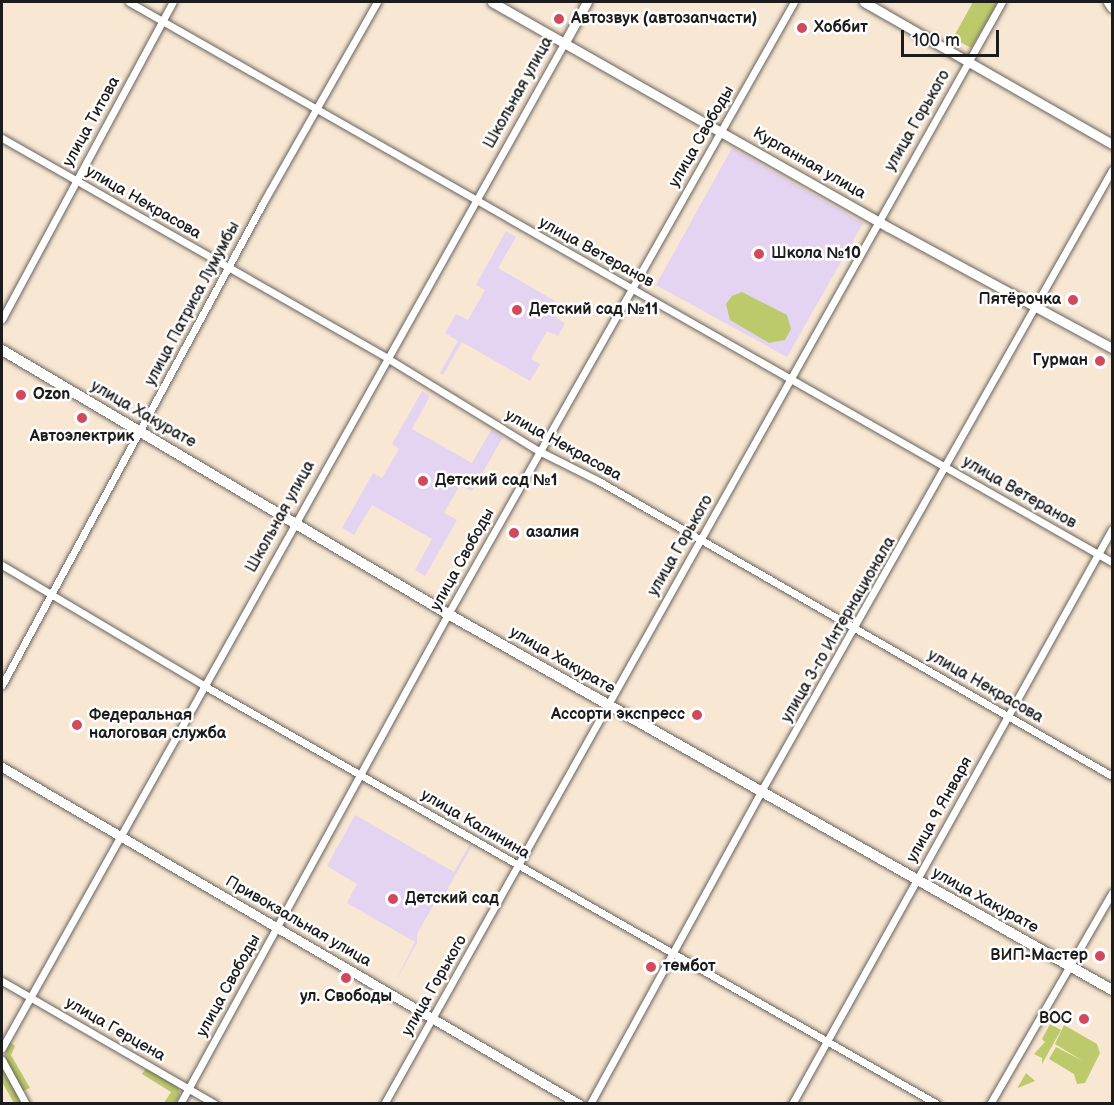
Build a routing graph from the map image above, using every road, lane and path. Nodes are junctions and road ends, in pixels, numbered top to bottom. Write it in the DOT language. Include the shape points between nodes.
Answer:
graph roads {
  1 [pos="129,2"];
  2 [pos="173,2"];
  3 [pos="377,2"];
  4 [pos="492,2"];
  5 [pos="587,2"];
  6 [pos="794,2"];
  7 [pos="864,2"];
  8 [pos="1002,2"];
  9 [pos="1108,2"];
  10 [pos="1113,8"];
  11 [pos="163,21"];
  12 [pos="565,42"];
  13 [pos="968,62"];
  14 [pos="317,109"];
  15 [pos="721,131"];
  16 [pos="2,138"];
  17 [pos="1113,144"];
  18 [pos="1113,170"];
  19 [pos="75,180"];
  20 [pos="476,200"];
  21 [pos="876,220"];
  22 [pos="228,267"];
  23 [pos="631,288"];
  24 [pos="1035,305"];
  25 [pos="2,319"];
  26 [pos="1113,348"];
  27 [pos="2,350"];
  28 [pos="387,358"];
  29 [pos="792,378"];
  30 [pos="141,431"];
  31 [pos="539,451"];
  32 [pos="947,467"];
  33 [pos="295,522"];
  34 [pos="1113,529"];
  35 [pos="699,540"];
  36 [pos="1098,554"];
  37 [pos="1113,562"];
  38 [pos="2,566"];
  39 [pos="52,594"];
  40 [pos="448,614"];
  41 [pos="856,628"];
  42 [pos="2,685"];
  43 [pos="203,686"];
  44 [pos="606,704"];
  45 [pos="1008,716"];
  46 [pos="2,767"];
  47 [pos="361,776"];
  48 [pos="1113,776"];
  49 [pos="760,793"];
  50 [pos="120,836"];
  51 [pos="519,866"];
  52 [pos="916,880"];
  53 [pos="1113,893"];
  54 [pos="277,927"];
  55 [pos="674,955"];
  56 [pos="1070,966"];
  57 [pos="2,981"];
  58 [pos="1113,990"];
  59 [pos="31,998"];
  60 [pos="432,1017"];
  61 [pos="826,1040"];
  62 [pos="2,1048"];
  63 [pos="2,1060"];
  64 [pos="189,1088"];
  65 [pos="26,1104"];
  66 [pos="180,1104"];
  67 [pos="215,1104"];
  68 [pos="384,1104"];
  69 [pos="579,1104"];
  70 [pos="590,1104"];
  71 [pos="792,1104"];
  72 [pos="937,1104"];
  73 [pos="990,1104"];
  1 -- 11 [label="street, улица Ветеранов"];
  2 -- 11 [label="street, улица Титова"];
  3 -- 14 [label="street, улица Патриса Лумумбы"];
  4 -- 12 [label="street, Курганная улица"];
  5 -- 12 [label="street, Школьная улица"];
  6 -- 15 [label="street, улица Свободы"];
  7 -- 13 [label="street"];
  8 -- 13 [label="street, улица Горького"];
  9 -- 10 [label="street"];
  11 -- 14 [label="street, улица Ветеранов"];
  11 -- 19 [label="street, улица Титова"];
  12 -- 15 [label="street, Курганная улица"];
  12 -- 20 [label="street, Школьная улица"];
  13 -- 17 [label="street"];
  13 -- 21 [label="street, улица Горького"];
  14 -- 20 [label="street, улица Ветеранов"];
  14 -- 22 [label="street, улица Патриса Лумумбы"];
  15 -- 21 [label="street, Курганная улица"];
  15 -- 23 [label="street, улица Свободы"];
  16 -- 19 [label="street, улица Некрасова"];
  18 -- 24 [label="street, улица 3-го Интернационала"];
  19 -- 22 [label="street, улица Некрасова"];
  19 -- 25 [label="street, улица Титова"];
  20 -- 23 [label="street, улица Ветеранов"];
  20 -- 28 [label="street, Школьная улица"];
  21 -- 24 [label="street, Курганная улица"];
  21 -- 29 [label="street, улица Горького"];
  22 -- 28 [label="street, улица Некрасова"];
  22 -- 30 [label="street, улица Патриса Лумумбы"];
  23 -- 29 [label="street, улица Ветеранов"];
  23 -- 31 [label="street, улица Свободы"];
  24 -- 26 [label="street, Курганная улица"];
  24 -- 32 [label="street, улица 3-го Интернационала"];
  27 -- 30 [label="main road, улица Хакурате"];
  28 -- 31 [label="street, улица Некрасова"];
  28 -- 33 [label="street, Школьная улица"];
  29 -- 32 [label="street, улица Ветеранов"];
  29 -- 35 [label="street, улица Горького"];
  30 -- 33 [label="main road, улица Хакурате"];
  30 -- 39 [label="street, улица Патриса Лумумбы"];
  31 -- 35 [label="street, улица Некрасова"];
  31 -- 40 [label="street, улица Свободы"];
  32 -- 36 [label="street, улица Ветеранов"];
  32 -- 41 [label="street, улица 3-го Интернационала"];
  33 -- 40 [label="main road, улица Хакурате"];
  33 -- 43 [label="street, Школьная улица"];
  34 -- 36 [label="street, улица 9 Января"];
  35 -- 41 [label="street, улица Некрасова"];
  35 -- 44 [label="street, улица Горького"];
  36 -- 37 [label="street, улица Ветеранов"];
  36 -- 45 [label="street, улица 9 Января"];
  38 -- 39 [label="street, улица Калинина"];
  39 -- 42 [label="street, улица Патриса Лумумбы"];
  39 -- 43 [label="street, улица Калинина"];
  40 -- 44 [label="main road, улица Хакурате"];
  40 -- 47 [label="street, улица Свободы"];
  41 -- 45 [label="street, улица Некрасова"];
  41 -- 49 [label="street, улица 3-го Интернационала"];
  43 -- 47 [label="street, улица Калинина"];
  43 -- 50 [label="street, Школьная улица"];
  44 -- 49 [label="main road, улица Хакурате"];
  44 -- 51 [label="street, улица Горького"];
  45 -- 48 [label="street, улица Некрасова"];
  45 -- 52 [label="street, улица 9 Января"];
  46 -- 50 [label="street, Привокзальная улица"];
  47 -- 51 [label="street, улица Калинина"];
  47 -- 54 [label="street, улица Свободы"];
  49 -- 52 [label="main road, улица Хакурате"];
  49 -- 55 [label="street, улица 3-го Интернационала"];
  50 -- 54 [label="street, Привокзальная улица"];
  50 -- 59 [label="street, Школьная улица"];
  51 -- 55 [label="street, улица Калинина"];
  51 -- 60 [label="street, улица Горького"];
  52 -- 56 [label="main road, улица Хакурате"];
  52 -- 61 [label="street, улица 9 Января"];
  53 -- 56 [label="street"];
  54 -- 60 [label="street, Привокзальная улица"];
  54 -- 64 [label="street, улица Свободы"];
  55 -- 61 [label="street, улица Калинина"];
  55 -- 70 [label="street, улица 3-го Интернационала"];
  56 -- 58 [label="main road, улица Хакурате"];
  56 -- 73 [label="street"];
  57 -- 59 [label="street, улица Герцена"];
  59 -- 62 [label="street, Школьная улица"];
  59 -- 64 [label="street, улица Герцена"];
  60 -- 68 [label="street, улица Горького"];
  60 -- 69 [label="street, Привокзальная улица"];
  61 -- 71 [label="street, улица 9 Января"];
  61 -- 72 [label="street, улица Калинина"];
  63 -- 65 [label="street"];
  64 -- 66 [label="street, улица Свободы"];
  64 -- 67 [label="street, улица Герцена"];
}
